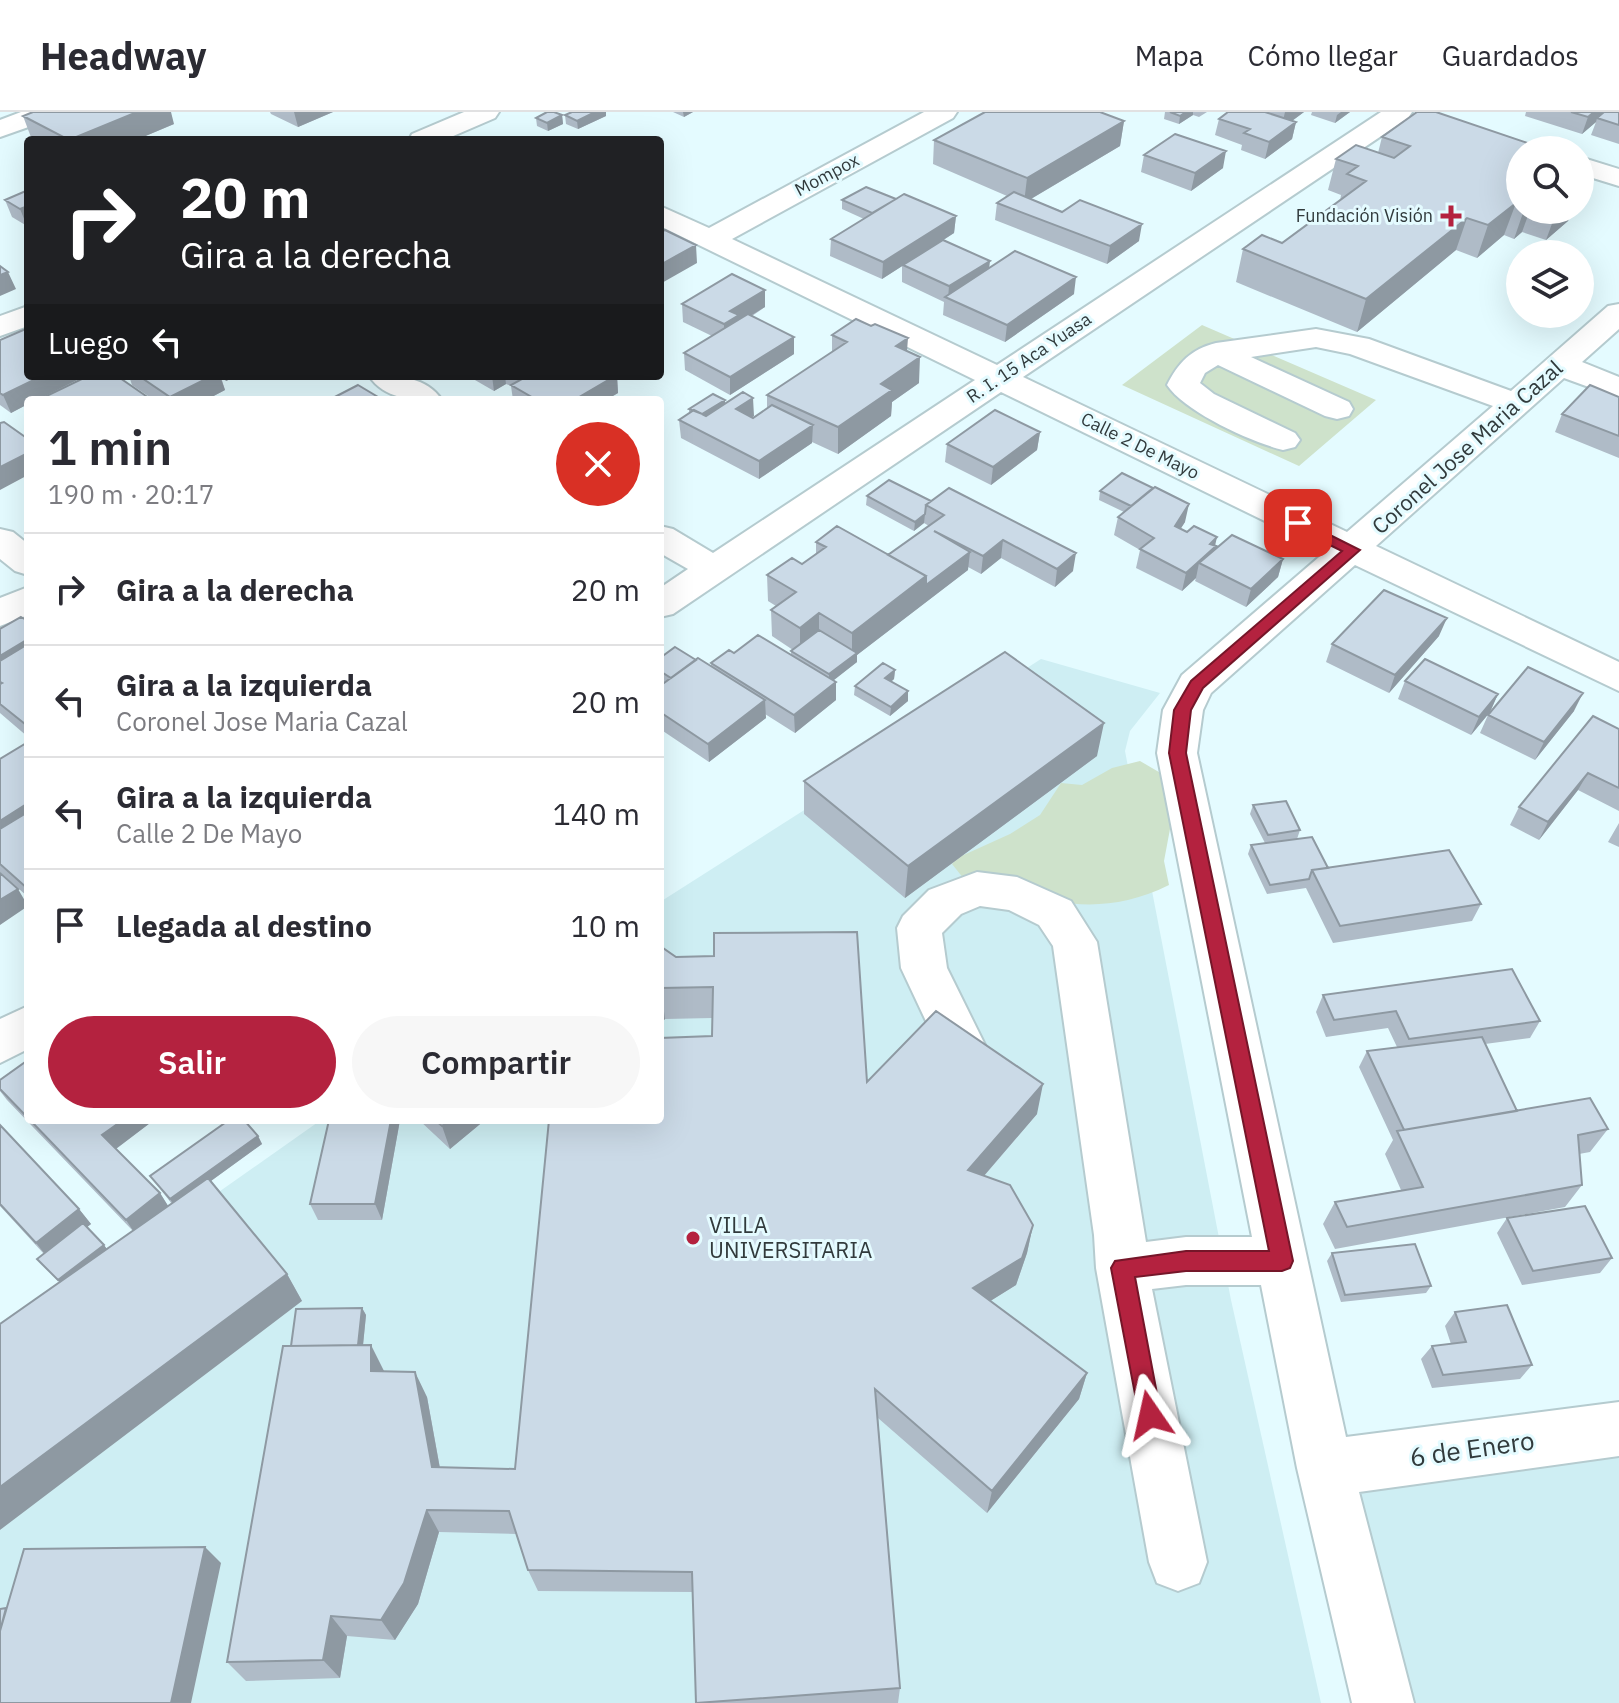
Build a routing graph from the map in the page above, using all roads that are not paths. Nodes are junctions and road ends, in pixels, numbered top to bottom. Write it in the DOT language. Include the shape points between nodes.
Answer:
graph roads {
  1 [pos="45,112"];
  2 [pos="944,112"];
  3 [pos="1399,112"];
  4 [pos="472,120"];
  5 [pos="0,129"];
  6 [pos="432,136"];
  7 [pos="1594,170"];
  8 [pos="1619,178"];
  9 [pos="664,217"];
  10 [pos="710,239"];
  11 [pos="1619,313"];
  12 [pos="24,317"];
  13 [pos="0,327"];
  14 [pos="1216,352"];
  15 [pos="1560,365"];
  16 [pos="999,377"];
  17 [pos="392,380"];
  18 [pos="1619,388"];
  19 [pos="419,396"];
  20 [pos="1514,403"];
  21 [pos="1337,409"];
  22 [pos="1283,440"];
  23 [pos="664,539"];
  24 [pos="0,540"];
  25 [pos="1352,550"];
  26 [pos="24,560"];
  27 [pos="714,569"];
  28 [pos="24,601"];
  29 [pos="664,602"];
  30 [pos="0,614"];
  31 [pos="1619,678"];
  32 [pos="24,1028"];
  33 [pos="0,1043"];
  34 [pos="965,1053"];
  35 [pos="1282,1261"];
  36 [pos="1122,1268"];
  37 [pos="1619,1429"];
  38 [pos="1325,1468"];
  39 [pos="1178,1562"];
  40 [pos="1383,1703"];
  1 -- 5 [label="street"];
  2 -- 10 [label="street, Mompox"];
  3 -- 16 [label="street, R. I. 15 Aca Yuasa"];
  4 -- 6 [label="street"];
  7 -- 8 [label="street"];
  9 -- 10 [label="street, Calle 2 De Mayo"];
  10 -- 16 [label="street, Calle 2 De Mayo"];
  11 -- 15 [label="street, Coronel Jose Maria Cazal"];
  12 -- 13 [label="street"];
  14 -- 20 [label="street" via="1316,338 1358,346"];
  14 -- 21 [label="street"];
  14 -- 22 [label="street" via="1192,367 1183,385 1202,401"];
  15 -- 18 [label="street"];
  15 -- 20 [label="street, Coronel Jose Maria Cazal"];
  16 -- 25 [label="street, Calle 2 De Mayo"];
  16 -- 27 [label="street, R. I. 15 Aca Yuasa"];
  17 -- 19 [label="street"];
  20 -- 25 [label="street, Coronel Jose Maria Cazal"];
  23 -- 27 [label="street"];
  24 -- 26 [label="street"];
  25 -- 31 [label="street, Calle 2 De Mayo"];
  25 -- 35 [label="street, Coronel Jose Maria Cazal" via="1196,685 1183,710 1177,753"];
  27 -- 29 [label="street, R. I. 15 Aca Yuasa"];
  28 -- 30 [label="street"];
  32 -- 33 [label="street"];
  34 -- 36 [label="street" via="924,968 919,928 945,902 977,889 1017,894 1055,913 1075,942"];
  35 -- 36 [label="street" via="1186,1261"];
  35 -- 38 [label="street, Coronel Jose Maria Cazal"];
  36 -- 39 [label="street"];
  37 -- 38 [label="street, 6 de Enero"];
  38 -- 40 [label="street, Coronel Jose Maria Cazal"];
}
